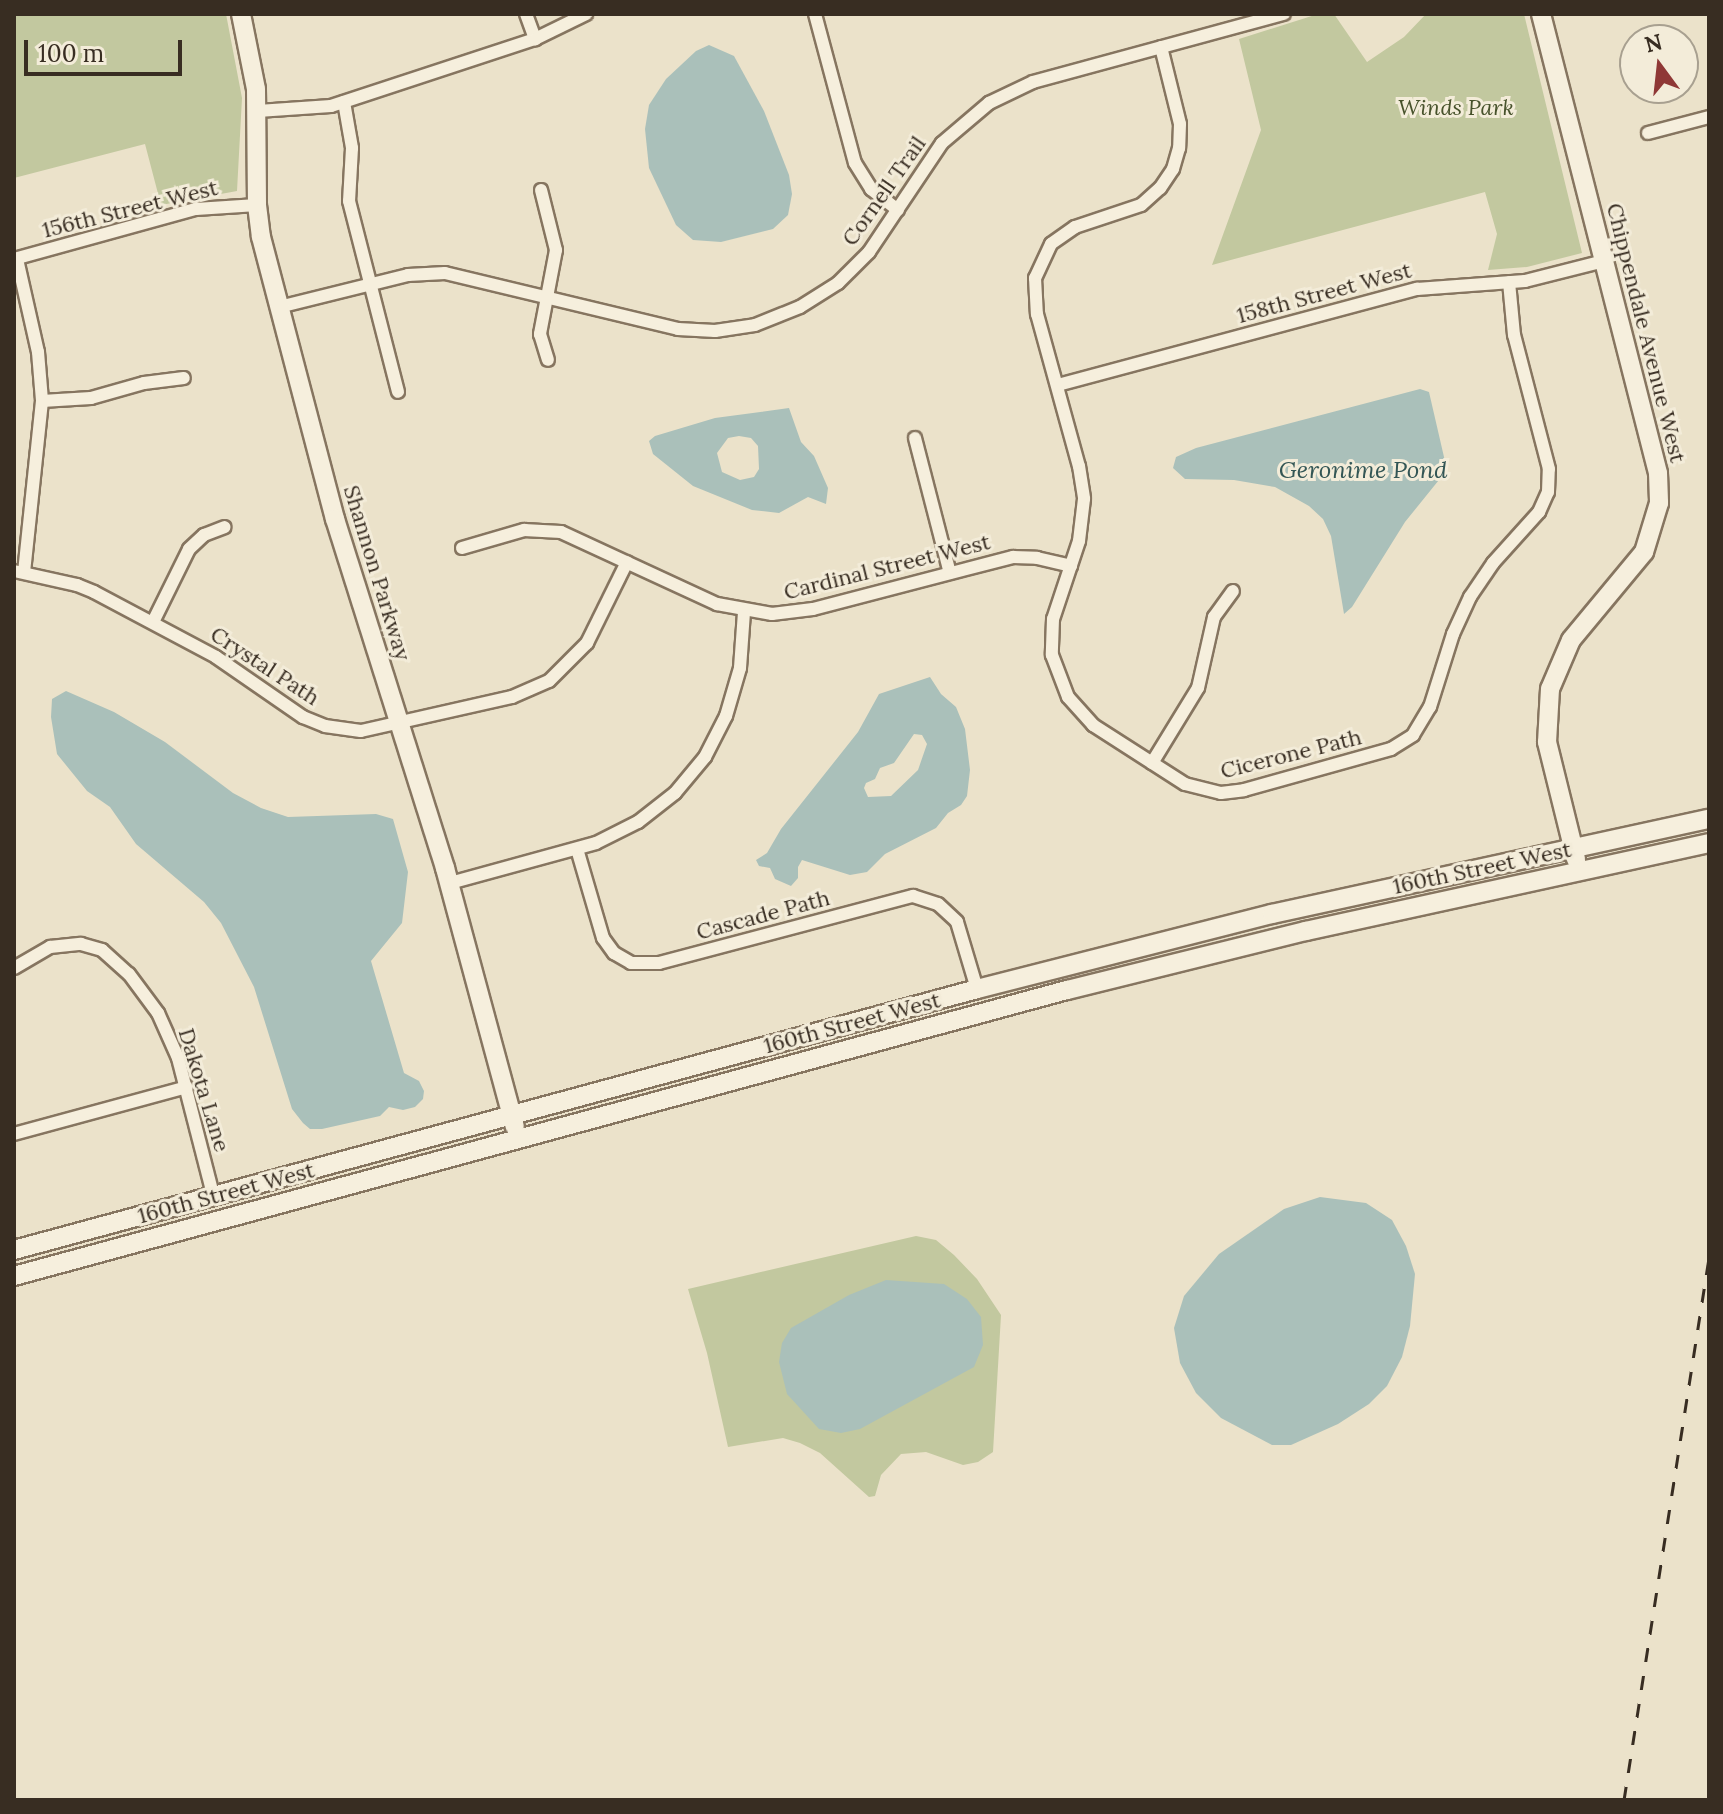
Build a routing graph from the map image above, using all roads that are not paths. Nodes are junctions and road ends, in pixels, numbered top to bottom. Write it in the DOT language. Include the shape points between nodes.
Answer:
graph roads {
  1 [pos="241,14"];
  2 [pos="526,14"];
  3 [pos="586,14"];
  4 [pos="815,14"];
  5 [pos="1284,14"];
  6 [pos="1541,14"];
  7 [pos="535,39"];
  8 [pos="1161,47"];
  9 [pos="344,102"];
  10 [pos="258,111"];
  11 [pos="1709,117"];
  12 [pos="1648,133"];
  13 [pos="541,190"];
  14 [pos="257,205"];
  15 [pos="898,210"];
  16 [pos="16,259"];
  17 [pos="1604,261"];
  18 [pos="1509,282"];
  19 [pos="369,283"];
  20 [pos="549,298"];
  21 [pos="279,307"];
  22 [pos="548,360"];
  23 [pos="184,378"];
  24 [pos="1058,385"];
  25 [pos="398,392"];
  26 [pos="42,401"];
  27 [pos="915,438"];
  28 [pos="225,527"];
  29 [pos="462,548"];
  30 [pos="627,562"];
  31 [pos="1071,566"];
  32 [pos="19,571"];
  33 [pos="950,573"];
  34 [pos="1233,591"];
  35 [pos="744,612"];
  36 [pos="153,622"];
  37 [pos="399,723"];
  38 [pos="1152,763"];
  39 [pos="1709,819"];
  40 [pos="1709,843"];
  41 [pos="577,849"];
  42 [pos="1573,851"];
  43 [pos="1580,871"];
  44 [pos="450,883"];
  45 [pos="14,968"];
  46 [pos="977,989"];
  47 [pos="187,1087"];
  48 [pos="512,1115"];
  49 [pos="14,1134"];
  50 [pos="516,1137"];
  51 [pos="213,1194"];
  52 [pos="14,1250"];
  53 [pos="14,1276"];
  1 -- 10 [label="main road, Shannon Parkway"];
  2 -- 7 [label="street"];
  3 -- 7 [label="street"];
  4 -- 15 [label="street" via="855,163 871,189"];
  5 -- 8 [label="street, Cornell Trail"];
  6 -- 17 [label="main road, Chippendale Avenue West"];
  7 -- 9 [label="street"];
  8 -- 15 [label="street, Cornell Trail" via="1033,82 989,103 942,143"];
  8 -- 24 [label="street, Cicerone Path" via="1180,124 1173,169 1141,205 1075,227 1051,244 1035,278 1037,314"];
  9 -- 10 [label="street"];
  9 -- 19 [label="street" via="352,148 349,201"];
  10 -- 14 [label="main road, Shannon Parkway"];
  11 -- 12 [label="street"];
  13 -- 20 [label="street" via="556,250"];
  14 -- 16 [label="street, 156th Street West" via="196,209"];
  14 -- 21 [label="main road, Shannon Parkway"];
  15 -- 20 [label="street, Cornell Trail" via="869,252 838,283 800,307 755,325 678,329"];
  16 -- 26 [label="street" via="38,352"];
  17 -- 18 [label="street, 158th Street West"];
  17 -- 42 [label="main road, Chippendale Avenue West" via="1652,445 1659,503 1640,559 1571,640 1550,689 1547,742"];
  18 -- 24 [label="street, 158th Street West" via="1417,289"];
  18 -- 38 [label="street, Cicerone Path" via="1514,335 1548,462 1548,492 1539,512 1470,597 1418,729 1391,749 1229,792 1191,787"];
  19 -- 20 [label="street, Cornell Trail" via="445,273"];
  19 -- 21 [label="street, Cornell Trail"];
  19 -- 25 [label="street"];
  20 -- 22 [label="street" via="540,334"];
  21 -- 37 [label="main road, Shannon Parkway" via="350,571"];
  23 -- 26 [label="street" via="91,398"];
  24 -- 31 [label="street, Cicerone Path" via="1084,499"];
  26 -- 32 [label="street"];
  27 -- 33 [label="street"];
  28 -- 36 [label="street" via="204,535 189,549"];
  29 -- 30 [label="street, Cardinal Street West" via="524,530 547,529"];
  30 -- 35 [label="street, Cardinal Street West"];
  30 -- 37 [label="street, Crystal Path" via="587,643 549,681 512,697"];
  31 -- 33 [label="street, Cardinal Street West" via="1026,556"];
  31 -- 38 [label="street, Cicerone Path" via="1052,629 1059,681 1086,719"];
  32 -- 36 [label="street, Crystal Path" via="77,585"];
  33 -- 35 [label="street, Cardinal Street West" via="799,612"];
  34 -- 38 [label="street" via="1214,617 1198,688"];
  35 -- 41 [label="street" via="736,686 705,757 651,813"];
  36 -- 37 [label="street, Crystal Path" via="315,722 361,731"];
  37 -- 44 [label="main road, Shannon Parkway"];
  39 -- 42 [label="main road, 160th Street West"];
  40 -- 43 [label="main road, 160th Street West"];
  41 -- 44 [label="street"];
  41 -- 46 [label="street, Cascade Path" via="603,938 631,963 659,963 913,896 938,904 957,922"];
  42 -- 43 [label="main road, Chippendale Avenue West"];
  42 -- 46 [label="main road, 160th Street West" via="1272,914"];
  43 -- 50 [label="main road, 160th Street West" via="1067,990"];
  44 -- 48 [label="main road, Shannon Parkway"];
  45 -- 47 [label="street, Dakota Lane" via="50,947 71,944 102,950 119,962 164,1025"];
  46 -- 48 [label="main road, 160th Street West"];
  47 -- 49 [label="street"];
  47 -- 51 [label="street, Dakota Lane"];
  48 -- 50 [label="main road, Shannon Parkway"];
  48 -- 51 [label="main road, 160th Street West"];
  50 -- 53 [label="main road, 160th Street West"];
  51 -- 52 [label="main road, 160th Street West"];
}
